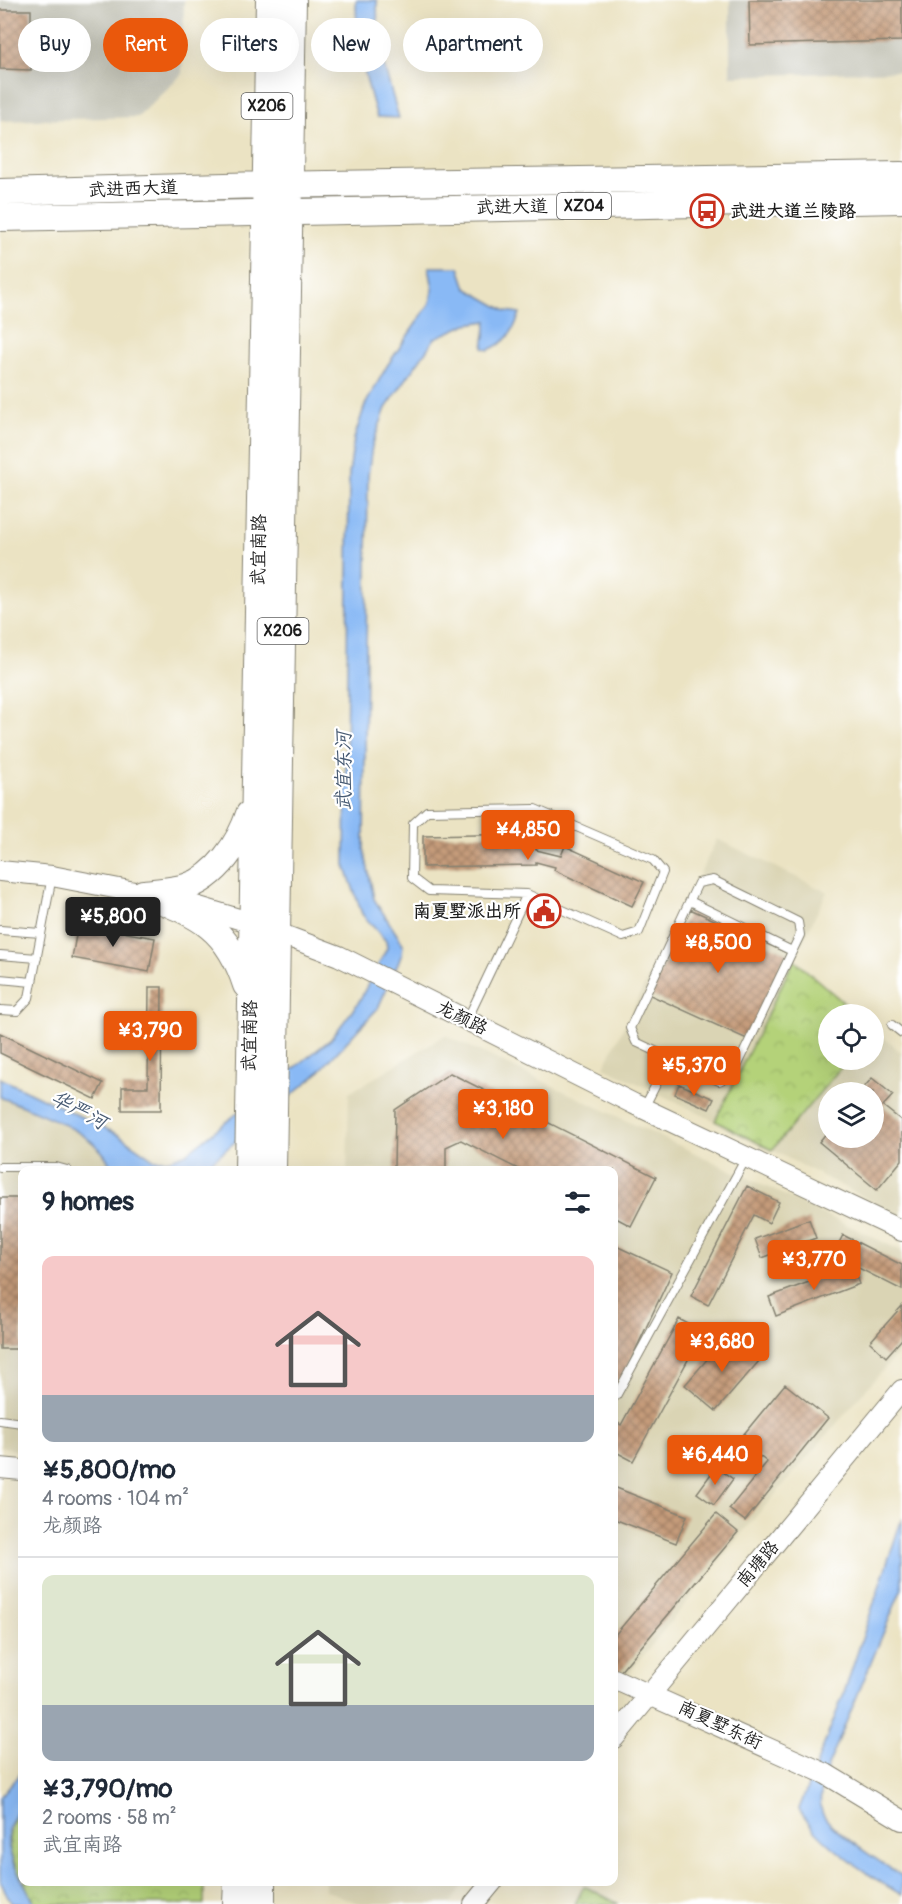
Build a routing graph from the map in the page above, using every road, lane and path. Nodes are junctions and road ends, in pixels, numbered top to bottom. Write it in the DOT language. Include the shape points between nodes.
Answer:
graph roads {
  1 [pos="269,0"];
  2 [pos="293,0"];
  3 [pos="902,175"];
  4 [pos="278,185"];
  5 [pos="0,192"];
  6 [pos="902,200"];
  7 [pos="278,212"];
  8 [pos="0,218"];
  9 [pos="254,799"];
  10 [pos="0,871"];
  11 [pos="52,876"];
  12 [pos="142,893"];
  13 [pos="527,894"];
  14 [pos="690,901"];
  15 [pos="252,923"];
  16 [pos="0,930"];
  17 [pos="277,932"];
  18 [pos="41,933"];
  19 [pos="792,951"];
  20 [pos="0,955"];
  21 [pos="37,958"];
  22 [pos="0,979"];
  23 [pos="32,982"];
  24 [pos="250,1000"];
  25 [pos="0,1010"];
  26 [pos="467,1020"];
  27 [pos="892,1025"];
  28 [pos="902,1034"];
  29 [pos="670,1057"];
  30 [pos="644,1108"];
  31 [pos="746,1157"];
  32 [pos="248,1160"];
  33 [pos="273,1166"];
  34 [pos="0,1167"];
  35 [pos="18,1167"];
  36 [pos="902,1231"];
  37 [pos="902,1390"];
  38 [pos="618,1392"];
  39 [pos="0,1420"];
  40 [pos="18,1422"];
  41 [pos="0,1468"];
  42 [pos="18,1470"];
  43 [pos="618,1681"];
  44 [pos="651,1694"];
  45 [pos="618,1733"];
  46 [pos="902,1820"];
  47 [pos="237,1886"];
  48 [pos="262,1886"];
  49 [pos="490,1886"];
  50 [pos="236,1904"];
  51 [pos="262,1904"];
  52 [pos="474,1904"];
  1 -- 4 [label="main road, 武宜南路 / X206"];
  2 -- 4 [label="main road, 武宜南路 / X206"];
  3 -- 4 [label="main road, 武进大道 / XZ04"];
  4 -- 5 [label="main road, 武进西大道 / XZ04"];
  4 -- 7 [label="main road, 武宜南路 / X206"];
  6 -- 7 [label="main road, 武进大道 / XZ04"];
  7 -- 8 [label="main road, 武进西大道 / XZ04"];
  7 -- 9 [label="main road, 武宜南路 / X206"];
  7 -- 17 [label="main road, 武宜南路 / X206"];
  9 -- 12 [label="main road" via="242,836 208,875 186,887"];
  9 -- 15 [label="main road, 武宜南路 / X206"];
  10 -- 11 [label="street, 龙颜路"];
  11 -- 12 [label="street, 龙颜路"];
  11 -- 18 [label="lane"];
  12 -- 15 [label="street, 龙颜路"];
  12 -- 24 [label="main road" via="191,913 220,934 238,959"];
  13 -- 13 [label="lane" via="623,937 639,932 663,872 653,860 535,809 427,811 413,825 412,878 429,891"];
  13 -- 26 [label="lane"];
  14 -- 19 [label="lane"];
  14 -- 19 [label="lane" via="699,883 712,880 723,885 798,922 800,935"];
  14 -- 29 [label="lane" via="630,1028 636,1042"];
  15 -- 17 [label="street, 龙颜路"];
  15 -- 24 [label="main road, 武宜南路 / X206"];
  16 -- 18 [label="lane"];
  17 -- 26 [label="street, 龙颜路" via="360,967"];
  17 -- 33 [label="main road, 武宜南路 / X206"];
  18 -- 21 [label="lane"];
  19 -- 29 [label="lane" via="733,1076 719,1081"];
  20 -- 21 [label="lane"];
  21 -- 23 [label="lane"];
  22 -- 23 [label="lane"];
  23 -- 25 [label="lane" via="29,998 17,1011"];
  24 -- 32 [label="main road, 武宜南路 / X206"];
  26 -- 30 [label="street, 龙颜路"];
  27 -- 28 [label="lane"];
  29 -- 30 [label="lane"];
  30 -- 31 [label="street, 龙颜路"];
  31 -- 36 [label="street, 龙颜路"];
  31 -- 38 [label="lane"];
  34 -- 35 [label="lane"];
  37 -- 44 [label="street, 南塘路"];
  39 -- 40 [label="lane"];
  41 -- 42 [label="street"];
  43 -- 44 [label="street, 南夏墅东街"];
  44 -- 45 [label="street, 南塘路"];
  44 -- 46 [label="street, 南夏墅东街" via="826,1774"];
  47 -- 50 [label="main road"];
  48 -- 51 [label="main road"];
  49 -- 52 [label="street"];
}
